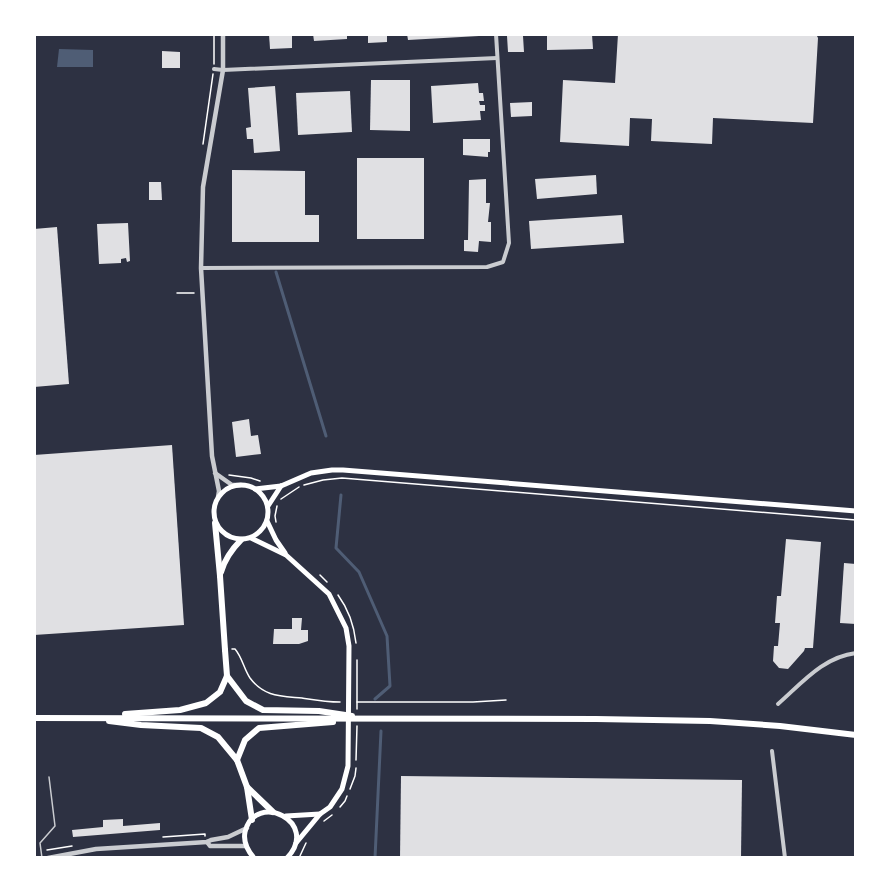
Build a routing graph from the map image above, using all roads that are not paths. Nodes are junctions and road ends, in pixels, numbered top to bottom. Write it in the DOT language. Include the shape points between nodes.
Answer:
graph roads {
  1 [pos="223,34"];
  2 [pos="496,34"];
  3 [pos="497,58"];
  4 [pos="214,69"];
  5 [pos="223,70"];
  6 [pos="201,268"];
  7 [pos="215,473"];
  8 [pos="241,485"];
  9 [pos="281,486"];
  10 [pos="255,489"];
  11 [pos="218,497"];
  12 [pos="268,506"];
  13 [pos="855,511"];
  14 [pos="267,521"];
  15 [pos="215,523"];
  16 [pos="251,538"];
  17 [pos="241,540"];
  18 [pos="286,555"];
  19 [pos="220,576"];
  20 [pos="855,653"];
  21 [pos="227,676"];
  22 [pos="778,704"];
  23 [pos="34,718"];
  24 [pos="85,718"];
  25 [pos="375,719"];
  26 [pos="855,735"];
  27 [pos="772,751"];
  28 [pos="237,760"];
  29 [pos="49,777"];
  30 [pos="247,787"];
  31 [pos="273,812"];
  32 [pos="320,814"];
  33 [pos="285,816"];
  34 [pos="252,820"];
  35 [pos="247,828"];
  36 [pos="207,843"];
  37 [pos="296,843"];
  38 [pos="246,846"];
  39 [pos="251,856"];
  40 [pos="42,858"];
  41 [pos="48,858"];
  42 [pos="287,858"];
  43 [pos="785,858"];
  1 -- 5 [label="street"];
  2 -- 3 [label="street"];
  3 -- 5 [label="street"];
  3 -- 6 [label="street" via="509,243 503,262 488,267"];
  4 -- 5 [label="street"];
  5 -- 6 [label="street" via="203,187"];
  6 -- 7 [label="street"];
  7 -- 8 [label="street" via="232,485"];
  7 -- 11 [label="street"];
  8 -- 10 [label="main road"];
  8 -- 11 [label="main road" via="225,489"];
  9 -- 10 [label="main road"];
  9 -- 12 [label="main road"];
  9 -- 13 [label="main road" via="311,473 343,470"];
  10 -- 12 [label="main road"];
  11 -- 15 [label="main road"];
  12 -- 14 [label="main road"];
  14 -- 16 [label="main road"];
  14 -- 18 [label="main road"];
  15 -- 17 [label="main road" via="225,536"];
  15 -- 19 [label="main road"];
  16 -- 17 [label="main road"];
  16 -- 18 [label="main road"];
  17 -- 19 [label="main road" via="224,561"];
  18 -- 32 [label="main road" via="328,594 346,628 350,646 348,766 342,789"];
  19 -- 21 [label="main road"];
  20 -- 22 [label="street" via="823,664"];
  21 -- 24 [label="main road" via="220,692 206,703 180,710"];
  21 -- 25 [label="main road" via="246,701 263,710 319,711"];
  23 -- 24 [label="main road"];
  24 -- 25 [label="main road"];
  24 -- 28 [label="main road" via="201,728 218,737"];
  25 -- 26 [label="main road" via="710,721"];
  25 -- 28 [label="main road" via="259,728 245,740"];
  27 -- 43 [label="street"];
  28 -- 30 [label="main road"];
  29 -- 40 [label="lane" via="55,826 40,843"];
  30 -- 31 [label="main road"];
  30 -- 34 [label="main road"];
  31 -- 33 [label="main road"];
  31 -- 34 [label="main road"];
  32 -- 33 [label="main road"];
  32 -- 37 [label="main road"];
  33 -- 37 [label="main road" via="295,828"];
  34 -- 35 [label="main road"];
  35 -- 36 [label="street"];
  35 -- 38 [label="main road"];
  36 -- 38 [label="street"];
  36 -- 41 [label="street" via="96,849"];
  37 -- 42 [label="main road"];
  38 -- 39 [label="main road"];
}
